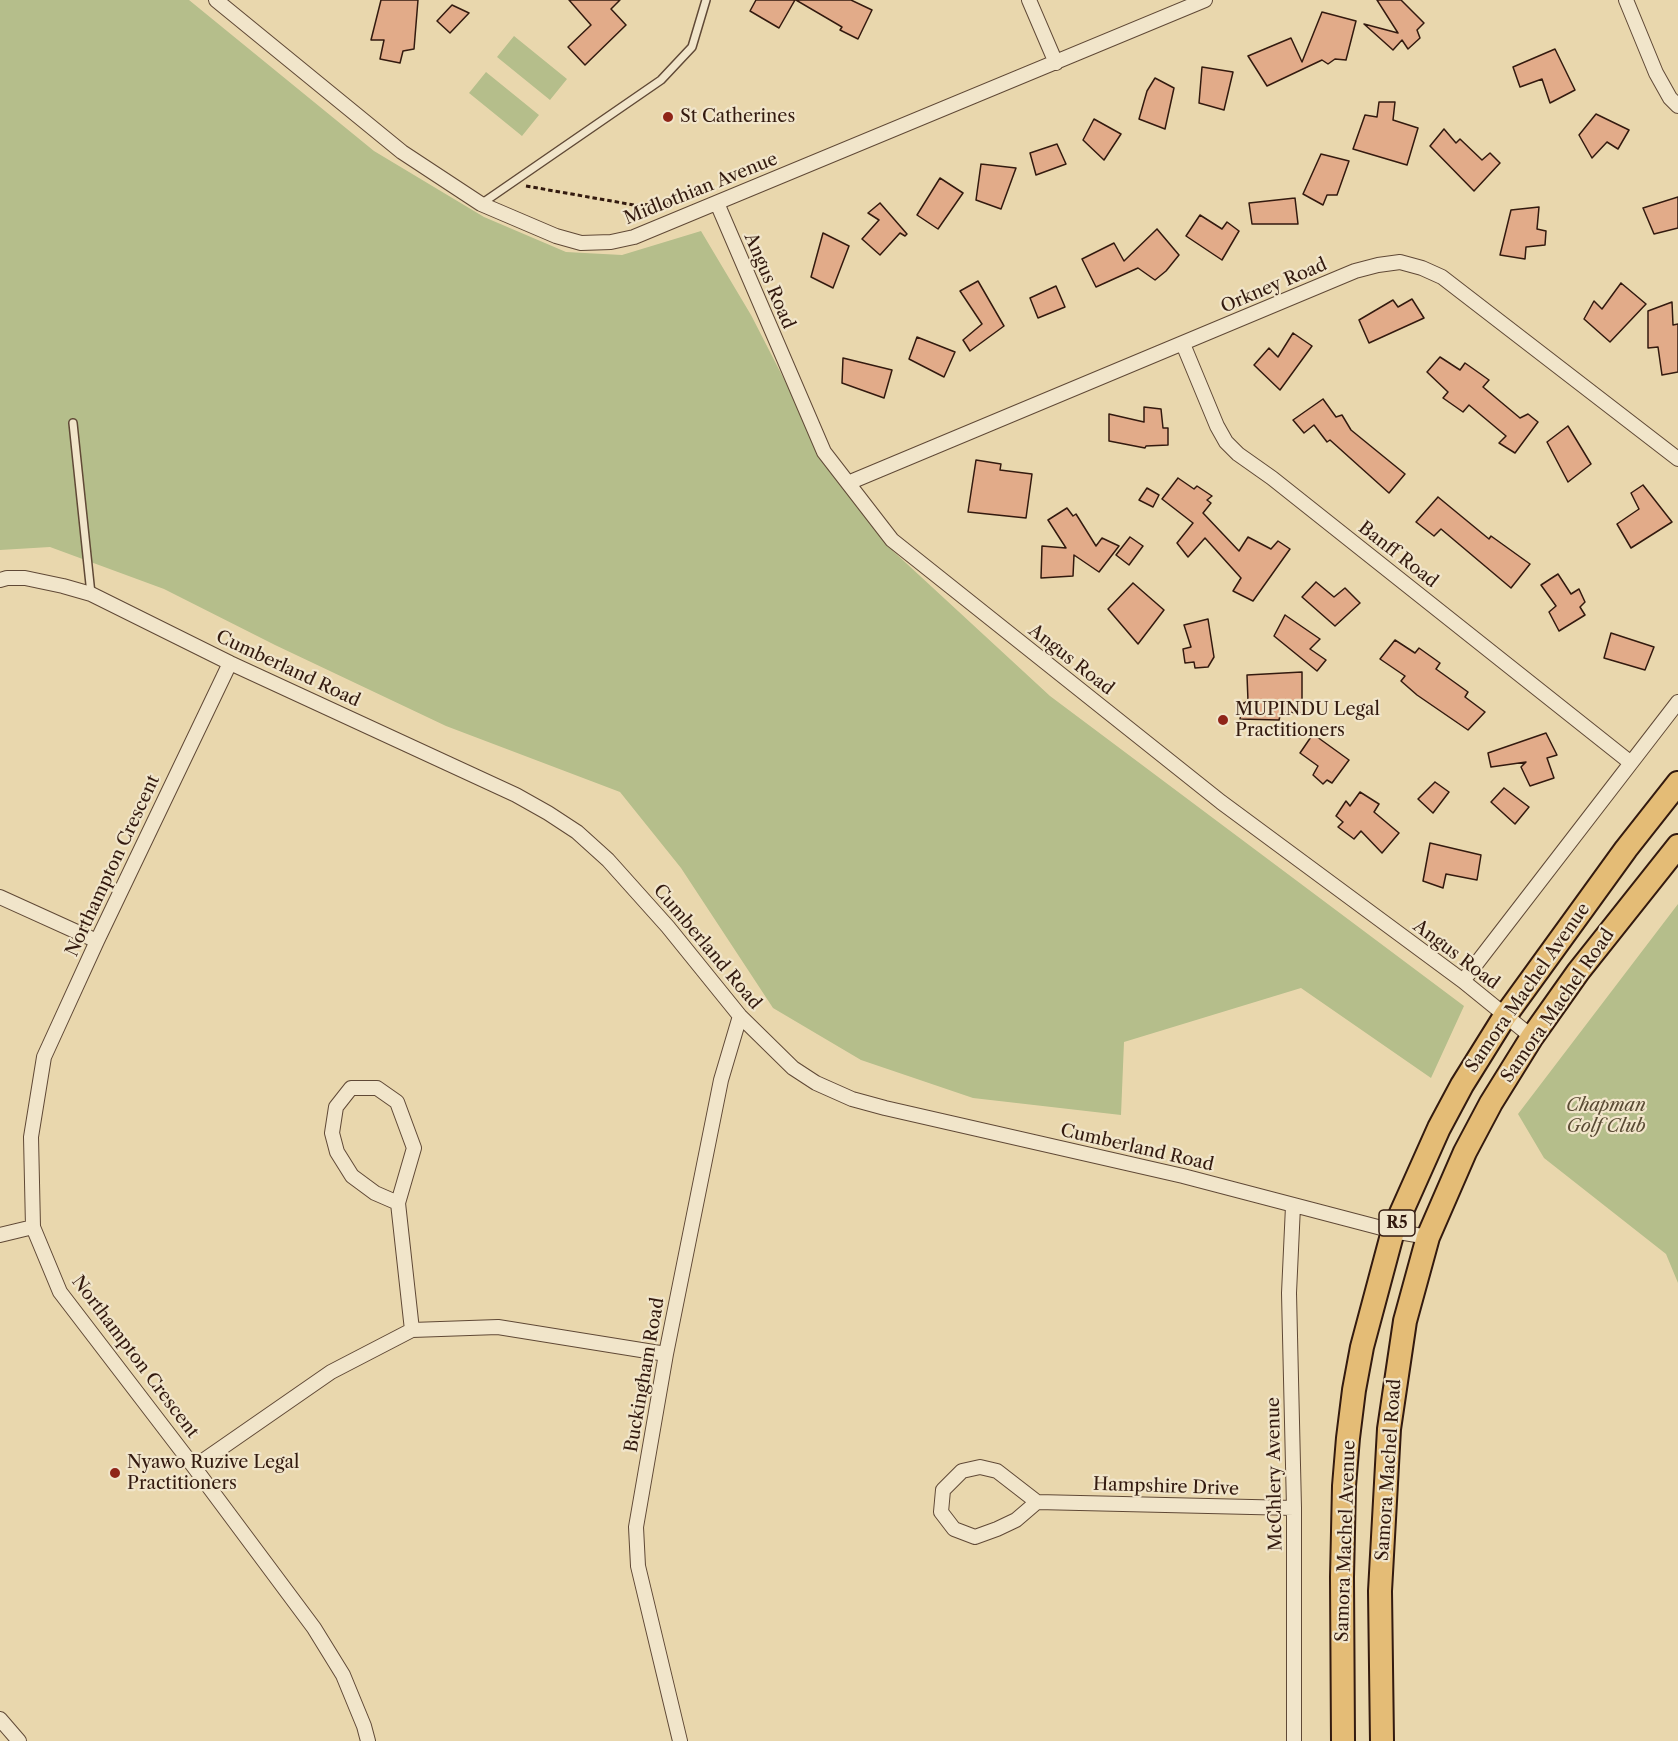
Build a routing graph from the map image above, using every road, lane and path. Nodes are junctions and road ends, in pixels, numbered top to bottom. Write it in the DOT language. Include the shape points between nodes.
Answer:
graph roads {
  1 [pos="216,0"];
  2 [pos="706,0"];
  3 [pos="1029,0"];
  4 [pos="1205,0"];
  5 [pos="1626,0"];
  6 [pos="1056,63"];
  7 [pos="1678,106"];
  8 [pos="510,183"];
  9 [pos="717,203"];
  10 [pos="481,204"];
  11 [pos="681,204"];
  12 [pos="1183,344"];
  13 [pos="73,423"];
  14 [pos="1678,459"];
  15 [pos="848,483"];
  16 [pos="0,580"];
  17 [pos="91,594"];
  18 [pos="230,663"];
  19 [pos="1678,702"];
  20 [pos="1631,763"];
  21 [pos="1678,783"];
  22 [pos="1678,846"];
  23 [pos="0,897"];
  24 [pos="96,941"];
  25 [pos="1463,981"];
  26 [pos="740,1016"];
  27 [pos="1505,1016"];
  28 [pos="1532,1037"];
  29 [pos="398,1203"];
  30 [pos="1293,1206"];
  31 [pos="33,1227"];
  32 [pos="1393,1231"];
  33 [pos="0,1235"];
  34 [pos="1428,1237"];
  35 [pos="412,1330"];
  36 [pos="666,1354"];
  37 [pos="194,1467"];
  38 [pos="1037,1502"];
  39 [pos="1294,1509"];
  40 [pos="0,1719"];
  41 [pos="19,1741"];
  42 [pos="368,1741"];
  43 [pos="680,1741"];
  44 [pos="1294,1741"];
  45 [pos="1343,1741"];
  46 [pos="1382,1741"];
  1 -- 10 [label="street, Midlothian Avenue" via="402,152"];
  2 -- 8 [label="lane" via="692,47 661,80"];
  3 -- 6 [label="street"];
  4 -- 6 [label="street, Midlothian Avenue"];
  5 -- 7 [label="street" via="1656,73"];
  6 -- 9 [label="street, Midlothian Avenue"];
  8 -- 10 [label="lane"];
  8 -- 11 [label="path" via="634,205"];
  9 -- 10 [label="street, Midlothian Avenue" via="634,237 582,243"];
  9 -- 15 [label="street, Angus Road" via="824,452"];
  12 -- 14 [label="street, Orkney Road" via="1355,271 1401,262 1442,277"];
  12 -- 15 [label="street, Orkney Road"];
  12 -- 20 [label="street, Banff Road" via="1217,426 1238,454"];
  13 -- 17 [label="lane"];
  15 -- 25 [label="street, Angus Road" via="892,540 1221,802"];
  16 -- 17 [label="street, Cumberland Road" via="25,578"];
  17 -- 18 [label="street, Cumberland Road"];
  18 -- 24 [label="street, Northampton Crescent"];
  18 -- 26 [label="street, Cumberland Road" via="516,795 577,832 608,860 668,927"];
  19 -- 20 [label="street"];
  20 -- 25 [label="street"];
  21 -- 27 [label="highway, Samora Machel Avenue / R5"];
  22 -- 28 [label="highway, Samora Machel Road / R5"];
  23 -- 24 [label="street"];
  24 -- 31 [label="street, Northampton Crescent" via="44,1057 31,1137"];
  25 -- 27 [label="street, Angus Road"];
  26 -- 30 [label="street, Cumberland Road" via="793,1068 852,1099 1183,1176"];
  26 -- 36 [label="street, Buckingham Road" via="721,1080"];
  27 -- 28 [label="street, Angus Road"];
  27 -- 32 [label="highway, Samora Machel Avenue / R5" via="1439,1128"];
  28 -- 34 [label="highway, Samora Machel Road / R5" via="1465,1152"];
  29 -- 29 [label="street" via="375,1193 352,1176 337,1152 332,1133 336,1107 351,1088 377,1088 397,1102 414,1148"];
  29 -- 35 [label="street"];
  30 -- 32 [label="street, Cumberland Road"];
  30 -- 39 [label="street, McChlery Avenue" via="1289,1293"];
  31 -- 33 [label="street"];
  31 -- 37 [label="street, Northampton Crescent" via="60,1292"];
  32 -- 34 [label="street, Cumberland Road"];
  32 -- 45 [label="highway, Samora Machel Avenue / R5" via="1362,1347 1348,1438 1342,1578"];
  34 -- 46 [label="highway, Samora Machel Road / R5" via="1405,1321 1389,1429 1380,1591"];
  35 -- 36 [label="street" via="498,1327"];
  35 -- 37 [label="street" via="331,1372"];
  36 -- 43 [label="street, Buckingham Road" via="636,1527 638,1566"];
  37 -- 42 [label="street, Northampton Crescent" via="314,1628 343,1675"];
  38 -- 38 [label="street" via="1016,1520 975,1537 954,1529 941,1512 943,1490 962,1471 980,1467 997,1471"];
  38 -- 39 [label="street, Hampshire Drive"];
  39 -- 44 [label="street, McChlery Avenue"];
  40 -- 41 [label="street"];
}
